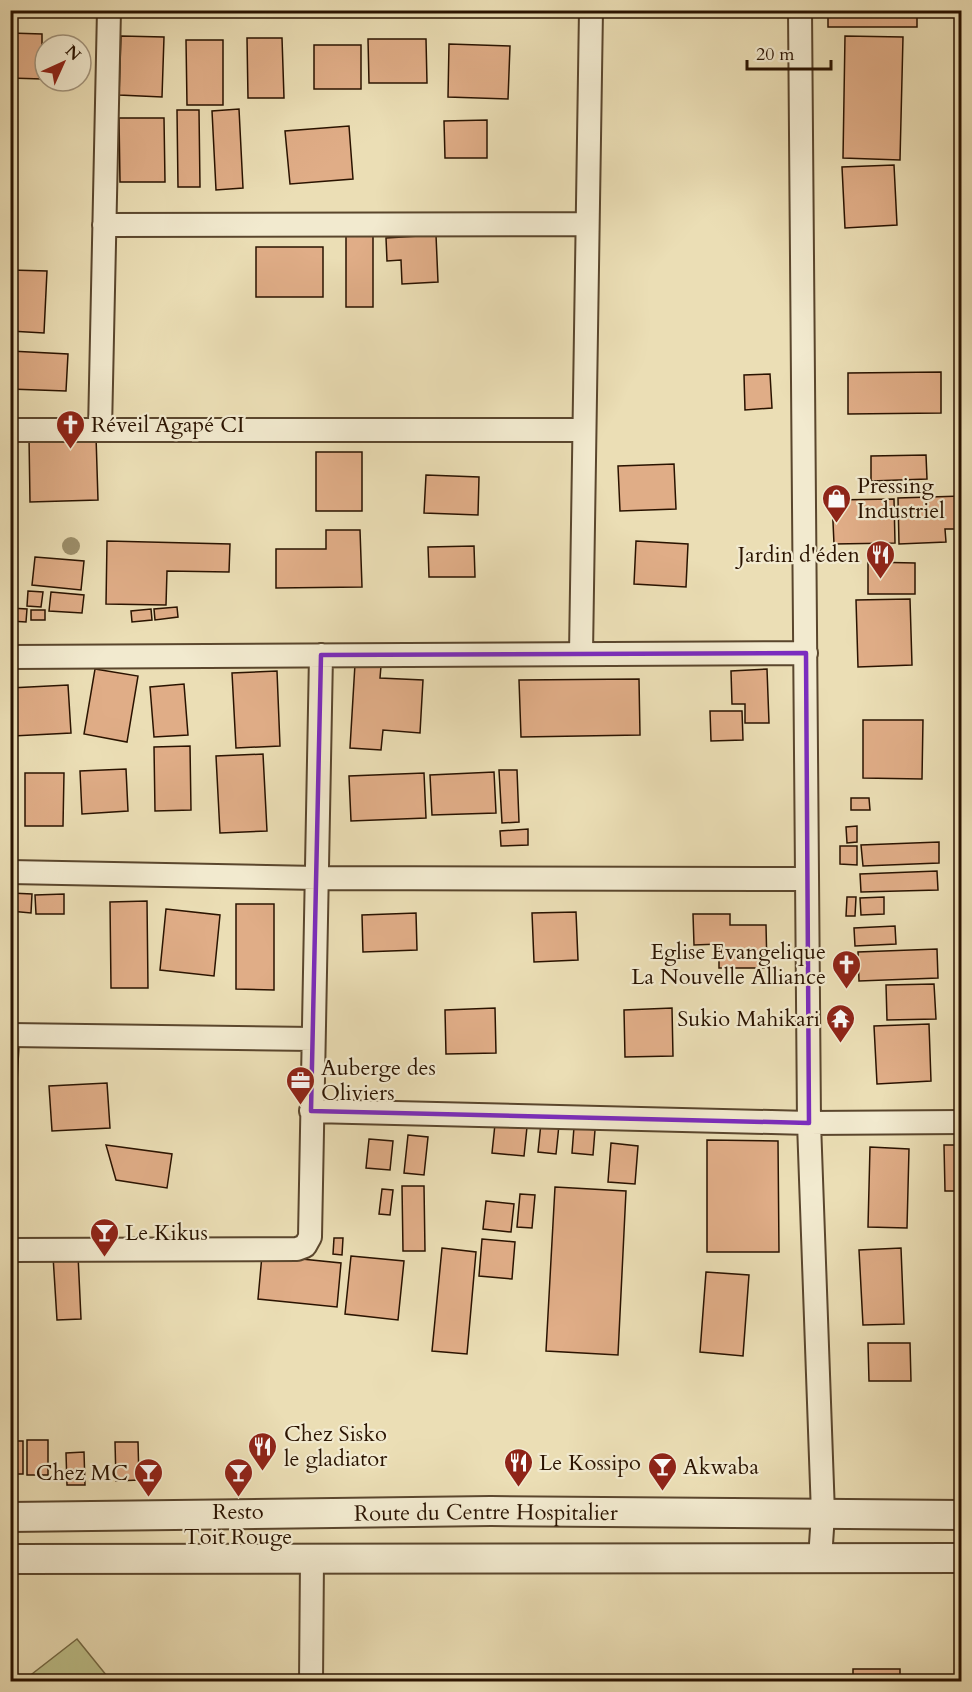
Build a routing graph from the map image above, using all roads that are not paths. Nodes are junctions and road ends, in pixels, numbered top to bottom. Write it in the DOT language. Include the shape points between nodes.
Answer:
graph roads {
  1 [pos="109,10"];
  2 [pos="591,10"];
  3 [pos="800,10"];
  4 [pos="588,224"];
  5 [pos="104,225"];
  6 [pos="10,429"];
  7 [pos="100,430"];
  8 [pos="584,430"];
  9 [pos="581,653"];
  10 [pos="806,653"];
  11 [pos="321,655"];
  12 [pos="10,657"];
  13 [pos="10,872"];
  14 [pos="316,878"];
  15 [pos="806,879"];
  16 [pos="10,1035"];
  17 [pos="313,1039"];
  18 [pos="311,1111"];
  19 [pos="962,1122"];
  20 [pos="809,1123"];
  21 [pos="10,1250"];
  22 [pos="823,1514"];
  23 [pos="962,1515"];
  24 [pos="10,1516"];
  25 [pos="962,1558"];
  26 [pos="10,1559"];
  27 [pos="312,1559"];
  28 [pos="820,1559"];
  29 [pos="311,1682"];
  1 -- 5 [label="street"];
  2 -- 4 [label="street"];
  3 -- 10 [label="street"];
  4 -- 5 [label="street"];
  4 -- 8 [label="street"];
  5 -- 7 [label="street"];
  6 -- 7 [label="street"];
  7 -- 8 [label="street"];
  8 -- 9 [label="street"];
  9 -- 10 [label="street"];
  9 -- 11 [label="street"];
  10 -- 15 [label="street"];
  11 -- 12 [label="street"];
  11 -- 14 [label="street"];
  13 -- 14 [label="street"];
  14 -- 15 [label="street"];
  14 -- 17 [label="street"];
  15 -- 20 [label="street"];
  16 -- 17 [label="street"];
  17 -- 18 [label="street"];
  18 -- 20 [label="street"];
  18 -- 21 [label="street" via="310,1237 305,1246"];
  19 -- 20 [label="street"];
  20 -- 22 [label="street"];
  22 -- 23 [label="street, Route du Centre Hospitalier"];
  22 -- 24 [label="street, Route du Centre Hospitalier"];
  22 -- 28 [label="street"];
  25 -- 28 [label="street, Route du Centre Hospitalier"];
  26 -- 27 [label="street, Route du Centre Hospitalier"];
  27 -- 28 [label="street, Route du Centre Hospitalier"];
  27 -- 29 [label="street"];
}
